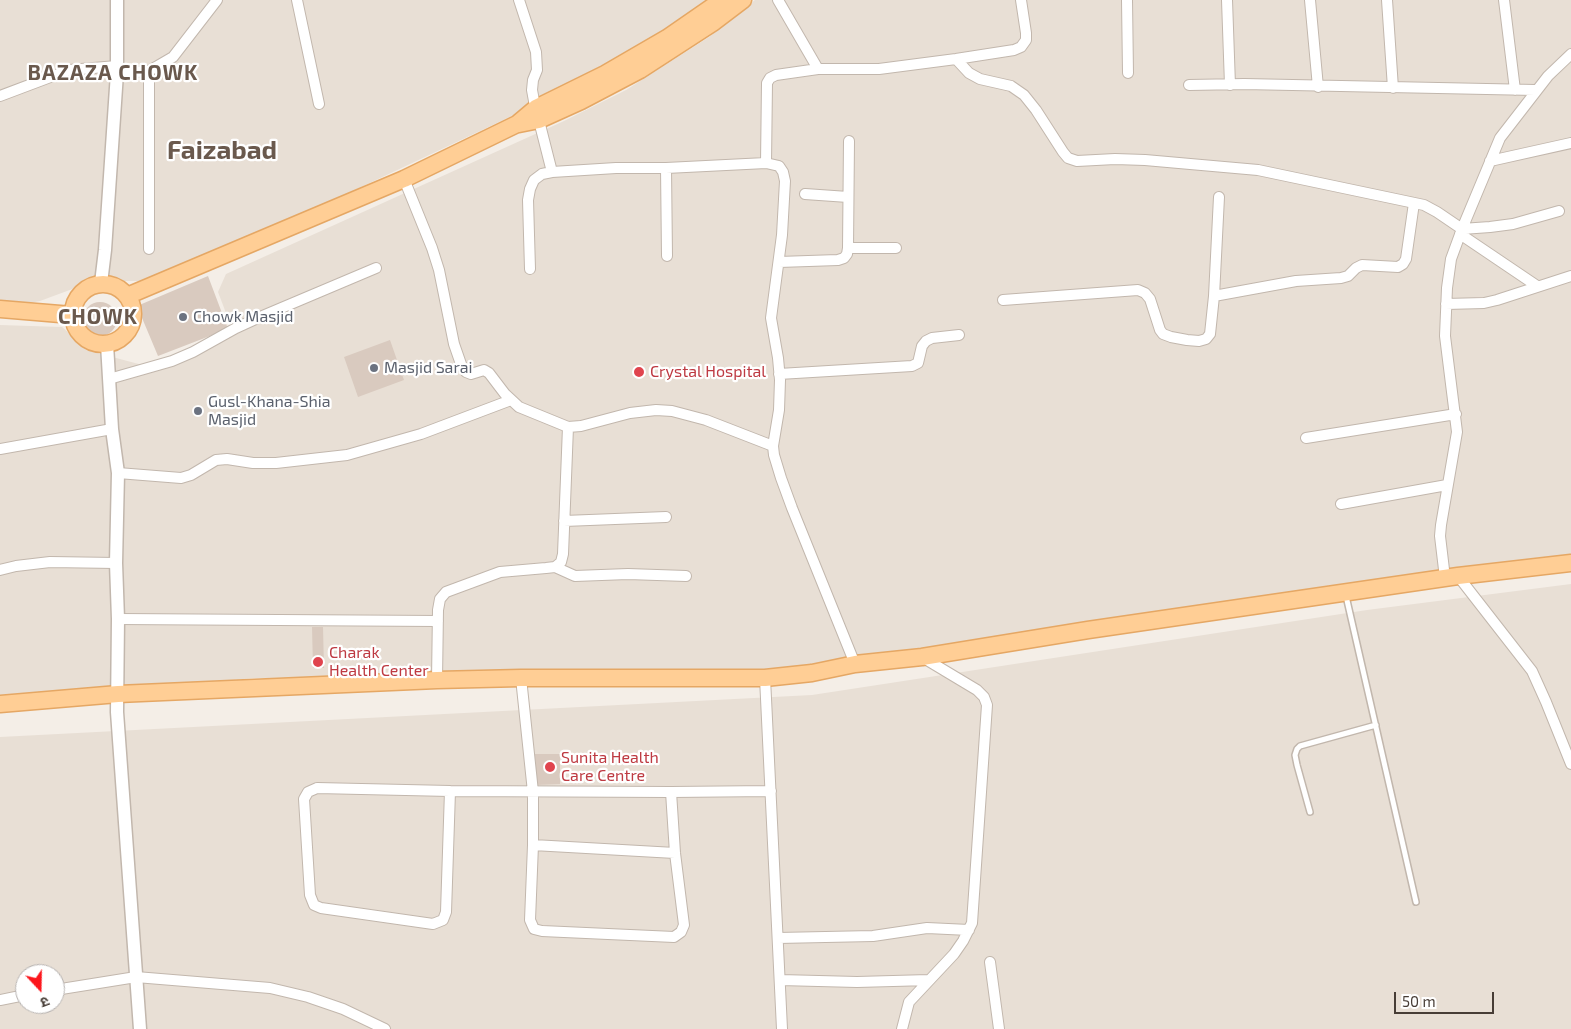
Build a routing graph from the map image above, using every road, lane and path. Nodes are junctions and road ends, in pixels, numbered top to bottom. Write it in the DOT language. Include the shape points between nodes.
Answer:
graph roads {
  1 [pos="117,0"];
  2 [pos="217,0"];
  3 [pos="297,0"];
  4 [pos="519,0"];
  5 [pos="722,0"];
  6 [pos="742,0"];
  7 [pos="778,0"];
  8 [pos="1021,0"];
  9 [pos="1127,0"];
  10 [pos="1227,0"];
  11 [pos="1310,0"];
  12 [pos="1387,0"];
  13 [pos="1504,0"];
  14 [pos="1571,54"];
  15 [pos="956,59"];
  16 [pos="117,69"];
  17 [pos="818,69"];
  18 [pos="149,71"];
  19 [pos="1128,73"];
  20 [pos="1189,85"];
  21 [pos="1230,85"];
  22 [pos="1318,87"];
  23 [pos="1392,88"];
  24 [pos="1515,90"];
  25 [pos="1535,90"];
  26 [pos="0,96"];
  27 [pos="319,104"];
  28 [pos="538,114"];
  29 [pos="849,141"];
  30 [pos="1571,143"];
  31 [pos="1490,162"];
  32 [pos="766,163"];
  33 [pos="666,168"];
  34 [pos="552,172"];
  35 [pos="404,179"];
  36 [pos="805,194"];
  37 [pos="848,197"];
  38 [pos="1219,197"];
  39 [pos="1414,203"];
  40 [pos="1559,210"];
  41 [pos="1461,232"];
  42 [pos="848,248"];
  43 [pos="896,248"];
  44 [pos="149,250"];
  45 [pos="668,256"];
  46 [pos="779,262"];
  47 [pos="376,268"];
  48 [pos="530,270"];
  49 [pos="1571,276"];
  50 [pos="101,284"];
  51 [pos="1537,286"];
  52 [pos="127,296"];
  53 [pos="1214,296"];
  54 [pos="1003,300"];
  55 [pos="1446,304"];
  56 [pos="0,309"];
  57 [pos="72,315"];
  58 [pos="959,335"];
  59 [pos="107,344"];
  60 [pos="779,374"];
  61 [pos="109,379"];
  62 [pos="511,400"];
  63 [pos="1456,414"];
  64 [pos="568,427"];
  65 [pos="112,429"];
  66 [pos="1306,438"];
  67 [pos="773,446"];
  68 [pos="0,448"];
  69 [pos="118,473"];
  70 [pos="1447,485"];
  71 [pos="1341,504"];
  72 [pos="666,517"];
  73 [pos="564,521"];
  74 [pos="116,563"];
  75 [pos="1571,564"];
  76 [pos="555,567"];
  77 [pos="0,570"];
  78 [pos="686,576"];
  79 [pos="1452,577"];
  80 [pos="1345,593"];
  81 [pos="118,619"];
  82 [pos="438,621"];
  83 [pos="922,657"];
  84 [pos="855,664"];
  85 [pos="521,678"];
  86 [pos="765,678"];
  87 [pos="437,680"];
  88 [pos="118,694"];
  89 [pos="0,704"];
  90 [pos="1376,725"];
  91 [pos="1571,764"];
  92 [pos="450,791"];
  93 [pos="771,791"];
  94 [pos="534,792"];
  95 [pos="671,792"];
  96 [pos="1310,812"];
  97 [pos="533,845"];
  98 [pos="675,853"];
  99 [pos="1416,902"];
  100 [pos="969,930"];
  101 [pos="778,938"];
  102 [pos="990,962"];
  103 [pos="136,976"];
  104 [pos="780,980"];
  105 [pos="929,980"];
  106 [pos="65,988"];
  107 [pos="15,997"];
  108 [pos="0,1000"];
  109 [pos="140,1029"];
  110 [pos="384,1029"];
  111 [pos="782,1029"];
  112 [pos="902,1029"];
  113 [pos="999,1029"];
  1 -- 16 [label="street"];
  2 -- 18 [label="street" via="173,57"];
  3 -- 27 [label="street"];
  4 -- 28 [label="street" via="538,62 532,90"];
  5 -- 28 [label="main road" via="667,38"];
  6 -- 28 [label="main road" via="640,70 581,101"];
  7 -- 17 [label="street"];
  8 -- 15 [label="street" via="1026,33 1022,47"];
  9 -- 19 [label="street"];
  10 -- 21 [label="street"];
  11 -- 22 [label="street"];
  12 -- 23 [label="street"];
  13 -- 24 [label="street"];
  14 -- 25 [label="street"];
  15 -- 17 [label="street" via="879,69"];
  15 -- 39 [label="street" via="980,80 1011,86 1024,95 1063,152 1077,161 1115,158 1258,170"];
  16 -- 18 [label="street"];
  16 -- 26 [label="street" via="69,70"];
  16 -- 50 [label="street"];
  17 -- 32 [label="street" via="776,74 767,83"];
  18 -- 44 [label="street"];
  20 -- 21 [label="street"];
  21 -- 22 [label="street"];
  22 -- 23 [label="street"];
  23 -- 24 [label="street"];
  24 -- 25 [label="street"];
  25 -- 31 [label="street" via="1500,138"];
  28 -- 34 [label="street"];
  28 -- 35 [label="main road"];
  29 -- 37 [label="street"];
  30 -- 31 [label="street"];
  31 -- 41 [label="street"];
  32 -- 33 [label="street"];
  32 -- 46 [label="street" via="778,166 783,172"];
  33 -- 34 [label="street"];
  33 -- 45 [label="street"];
  34 -- 48 [label="street" via="534,180 530,189"];
  35 -- 52 [label="main road"];
  35 -- 62 [label="street" via="439,270 454,344 462,366 471,374 484,370 490,373"];
  36 -- 37 [label="street"];
  37 -- 42 [label="street"];
  38 -- 53 [label="street"];
  39 -- 41 [label="street" via="1437,212"];
  39 -- 53 [label="street" via="1406,259 1398,267 1362,265 1341,278 1296,280"];
  40 -- 41 [label="street" via="1513,224"];
  41 -- 51 [label="street"];
  41 -- 55 [label="street" via="1449,269"];
  42 -- 43 [label="street"];
  42 -- 46 [label="street" via="844,258 838,260"];
  46 -- 60 [label="street" via="771,318"];
  47 -- 61 [label="street" via="260,317 172,361"];
  49 -- 51 [label="street"];
  50 -- 52 [label="main road" via="120,289"];
  50 -- 57 [label="main road" via="80,293"];
  51 -- 55 [label="street" via="1497,300"];
  52 -- 59 [label="main road" via="132,305 131,326 125,334"];
  53 -- 54 [label="street" via="1210,334 1199,341 1163,334 1150,300 1138,290"];
  55 -- 63 [label="street" via="1446,348"];
  56 -- 57 [label="main road"];
  57 -- 59 [label="main road" via="76,329 86,339"];
  58 -- 60 [label="street" via="926,341 918,363 912,366"];
  59 -- 61 [label="street"];
  60 -- 67 [label="street" via="779,410"];
  61 -- 65 [label="street"];
  62 -- 64 [label="street" via="519,407"];
  62 -- 69 [label="street" via="421,434 347,455 276,463 216,460 181,478"];
  63 -- 66 [label="street"];
  63 -- 70 [label="street" via="1456,443"];
  64 -- 67 [label="street" via="630,413 672,411 706,420"];
  64 -- 73 [label="street"];
  65 -- 68 [label="street"];
  65 -- 69 [label="street"];
  67 -- 84 [label="street" via="792,508"];
  69 -- 74 [label="street"];
  70 -- 71 [label="street"];
  70 -- 79 [label="street" via="1440,536"];
  72 -- 73 [label="street"];
  73 -- 76 [label="street" via="563,554"];
  74 -- 77 [label="street" via="44,562"];
  74 -- 81 [label="street"];
  75 -- 79 [label="main road"];
  76 -- 78 [label="street" via="575,576"];
  76 -- 82 [label="street" via="500,572 446,592 440,599"];
  79 -- 80 [label="main road"];
  79 -- 91 [label="street" via="1532,671"];
  80 -- 83 [label="main road"];
  80 -- 90 [label="lane"];
  81 -- 82 [label="street"];
  81 -- 88 [label="street"];
  82 -- 87 [label="street"];
  83 -- 84 [label="main road"];
  83 -- 100 [label="street" via="977,690 987,705 973,916"];
  84 -- 86 [label="main road"];
  85 -- 86 [label="main road"];
  85 -- 87 [label="main road"];
  85 -- 94 [label="street"];
  86 -- 93 [label="street"];
  87 -- 88 [label="main road"];
  88 -- 89 [label="main road"];
  88 -- 103 [label="street"];
  90 -- 96 [label="lane" via="1297,749 1297,765"];
  90 -- 99 [label="lane"];
  92 -- 92 [label="street" via="317,788 308,792 304,799 310,895 314,905 433,924 443,920 446,912"];
  92 -- 94 [label="street"];
  93 -- 95 [label="street"];
  93 -- 101 [label="street"];
  94 -- 95 [label="street"];
  94 -- 97 [label="street"];
  95 -- 98 [label="street"];
  97 -- 98 [label="street"];
  97 -- 98 [label="street" via="530,920 534,929 542,931 674,937 684,925"];
  100 -- 101 [label="street" via="927,928 873,936"];
  100 -- 105 [label="street" via="954,954"];
  101 -- 104 [label="street"];
  102 -- 113 [label="street"];
  103 -- 106 [label="street"];
  103 -- 109 [label="street"];
  103 -- 110 [label="street" via="270,988 343,1009"];
  104 -- 105 [label="street"];
  104 -- 111 [label="street"];
  105 -- 112 [label="street" via="909,1002"];
  107 -- 108 [label="street"];
}
